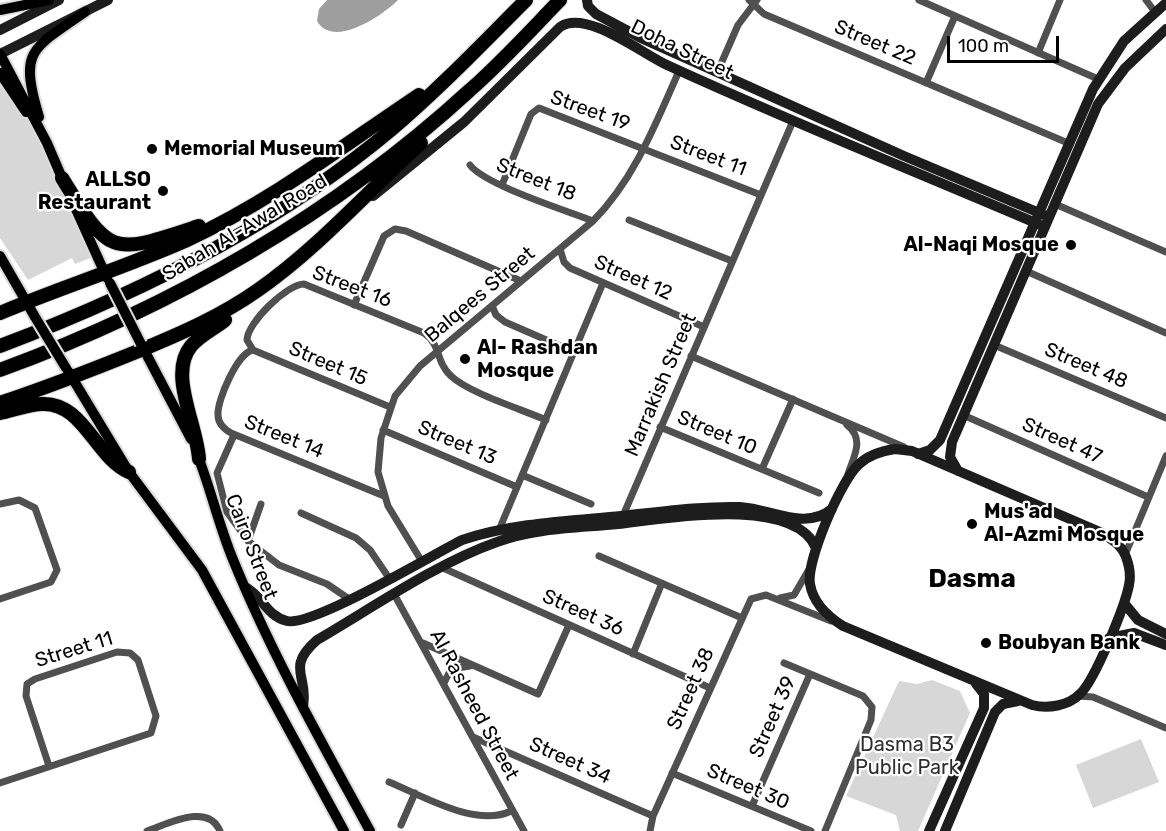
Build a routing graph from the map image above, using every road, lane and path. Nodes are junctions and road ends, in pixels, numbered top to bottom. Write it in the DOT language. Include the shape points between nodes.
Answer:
graph roads {
  1 [pos="49,0"];
  2 [pos="59,0"];
  3 [pos="108,0"];
  4 [pos="526,0"];
  5 [pos="560,0"];
  6 [pos="587,0"];
  7 [pos="919,0"];
  8 [pos="1060,0"];
  9 [pos="1146,0"];
  10 [pos="753,2"];
  11 [pos="1166,3"];
  12 [pos="0,10"];
  13 [pos="85,12"];
  14 [pos="1155,12"];
  15 [pos="955,16"];
  16 [pos="1166,29"];
  17 [pos="0,30"];
  18 [pos="643,39"];
  19 [pos="1124,41"];
  20 [pos="634,48"];
  21 [pos="1038,53"];
  22 [pos="0,54"];
  23 [pos="1138,54"];
  24 [pos="680,71"];
  25 [pos="0,73"];
  26 [pos="717,73"];
  27 [pos="450,76"];
  28 [pos="1098,79"];
  29 [pos="738,83"];
  30 [pos="926,83"];
  31 [pos="469,91"];
  32 [pos="733,95"];
  33 [pos="793,121"];
  34 [pos="38,125"];
  35 [pos="47,143"];
  36 [pos="1068,143"];
  37 [pos="643,148"];
  38 [pos="470,165"];
  39 [pos="62,178"];
  40 [pos="502,185"];
  41 [pos="761,195"];
  42 [pos="1055,204"];
  43 [pos="241,212"];
  44 [pos="1036,217"];
  45 [pos="593,220"];
  46 [pos="629,220"];
  47 [pos="1047,222"];
  48 [pos="326,234"];
  49 [pos="560,249"];
  50 [pos="1166,252"];
  51 [pos="0,256"];
  52 [pos="732,261"];
  53 [pos="1026,271"];
  54 [pos="107,278"];
  55 [pos="521,281"];
  56 [pos="603,284"];
  57 [pos="26,302"];
  58 [pos="354,304"];
  59 [pos="492,306"];
  60 [pos="233,307"];
  61 [pos="0,313"];
  62 [pos="704,327"];
  63 [pos="1166,333"];
  64 [pos="994,345"];
  65 [pos="0,346"];
  66 [pos="142,346"];
  67 [pos="253,350"];
  68 [pos="438,351"];
  69 [pos="574,352"];
  70 [pos="691,356"];
  71 [pos="0,370"];
  72 [pos="70,373"];
  73 [pos="793,399"];
  74 [pos="0,403"];
  75 [pos="390,407"];
  76 [pos="0,413"];
  77 [pos="963,415"];
  78 [pos="838,418"];
  79 [pos="1166,418"];
  80 [pos="546,420"];
  81 [pos="660,427"];
  82 [pos="383,430"];
  83 [pos="234,435"];
  84 [pos="915,452"];
  85 [pos="1166,456"];
  86 [pos="199,459"];
  87 [pos="762,470"];
  88 [pos="958,471"];
  89 [pos="129,472"];
  90 [pos="522,475"];
  91 [pos="845,483"];
  92 [pos="518,487"];
  93 [pos="819,493"];
  94 [pos="384,496"];
  95 [pos="1148,497"];
  96 [pos="0,504"];
  97 [pos="261,504"];
  98 [pos="591,504"];
  99 [pos="834,507"];
  100 [pos="301,513"];
  101 [pos="622,520"];
  102 [pos="499,530"];
  103 [pos="1134,530"];
  104 [pos="474,536"];
  105 [pos="1110,539"];
  106 [pos="248,541"];
  107 [pos="480,548"];
  108 [pos="816,548"];
  109 [pos="1125,555"];
  110 [pos="599,556"];
  111 [pos="421,560"];
  112 [pos="812,565"];
  113 [pos="443,568"];
  114 [pos="389,578"];
  115 [pos="662,583"];
  116 [pos="245,587"];
  117 [pos="394,594"];
  118 [pos="774,598"];
  119 [pos="0,599"];
  120 [pos="349,599"];
  121 [pos="1124,603"];
  122 [pos="325,611"];
  123 [pos="742,618"];
  124 [pos="568,625"];
  125 [pos="337,626"];
  126 [pos="843,626"];
  127 [pos="1166,634"];
  128 [pos="1108,638"];
  129 [pos="423,643"];
  130 [pos="1166,645"];
  131 [pos="633,654"];
  132 [pos="784,663"];
  133 [pos="475,667"];
  134 [pos="810,674"];
  135 [pos="971,680"];
  136 [pos="444,683"];
  137 [pos="1088,683"];
  138 [pos="710,688"];
  139 [pos="1078,696"];
  140 [pos="1093,697"];
  141 [pos="1022,701"];
  142 [pos="303,706"];
  143 [pos="1166,728"];
  144 [pos="473,737"];
  145 [pos="49,766"];
  146 [pos="672,773"];
  147 [pos="389,782"];
  148 [pos="0,783"];
  149 [pos="415,793"];
  150 [pos="752,806"];
  151 [pos="512,811"];
  152 [pos="653,816"];
  153 [pos="401,825"];
  154 [pos="147,831"];
  155 [pos="220,831"];
  156 [pos="344,831"];
  157 [pos="370,831"];
  158 [pos="524,831"];
  159 [pos="650,831"];
  160 [pos="811,831"];
  161 [pos="825,831"];
  162 [pos="929,831"];
  163 [pos="945,831"];
  1 -- 12 [label="main road"];
  2 -- 17 [label="street"];
  3 -- 13 [label="street"];
  4 -- 27 [label="highway, Sabah Al-Awal Road"];
  5 -- 31 [label="highway, Sabah Al-Awal Road"];
  6 -- 18 [label="street, Doha Street" via="596,14"];
  7 -- 15 [label="street"];
  8 -- 21 [label="street"];
  9 -- 14 [label="street"];
  10 -- 26 [label="street"];
  10 -- 30 [label="street, Street 22" via="764,14"];
  11 -- 14 [label="street"];
  13 -- 22 [label="street"];
  13 -- 35 [label="main road" via="45,40 31,59 30,85"];
  14 -- 19 [label="street"];
  15 -- 21 [label="street"];
  15 -- 30 [label="street, Street 22"];
  16 -- 23 [label="street"];
  18 -- 20 [label="street" via="633,41"];
  18 -- 26 [label="street, Doha Street"];
  19 -- 23 [label="street" via="1126,54"];
  19 -- 28 [label="street"];
  20 -- 24 [label="street, Doha Street"];
  20 -- 48 [label="street, Doha Street" via="587,23 564,25 464,122"];
  21 -- 28 [label="street"];
  22 -- 34 [label="main road"];
  23 -- 42 [label="street" via="1098,104"];
  24 -- 32 [label="street, Doha Street"];
  24 -- 37 [label="street, Balqees Street"];
  25 -- 34 [label="main road"];
  26 -- 29 [label="street, Doha Street"];
  27 -- 43 [label="highway"];
  27 -- 65 [label="highway, Sabah Al-Awal Road" via="390,130 239,235 81,316"];
  28 -- 36 [label="street"];
  29 -- 32 [label="street" via="740,91"];
  29 -- 44 [label="street, Doha Street"];
  30 -- 36 [label="street, Street 22"];
  31 -- 48 [label="highway" via="448,119"];
  31 -- 71 [label="highway, Sabah Al-Awal Road" via="361,178 209,276 95,333"];
  32 -- 33 [label="street, Doha Street"];
  33 -- 41 [label="street, Marrakish Street"];
  33 -- 44 [label="street, Doha Street"];
  34 -- 35 [label="main road"];
  35 -- 39 [label="main road, Cairo Street"];
  36 -- 44 [label="street"];
  37 -- 40 [label="street, Street 19" via="539,108 531,114"];
  37 -- 41 [label="street, Street 11"];
  37 -- 45 [label="street, Balqees Street" via="617,193"];
  38 -- 40 [label="street, Street 18" via="476,173"];
  39 -- 43 [label="highway" via="93,228 119,244 143,244"];
  39 -- 54 [label="main road, Cairo Street"];
  40 -- 45 [label="street, Street 18"];
  41 -- 52 [label="street, Marrakish Street"];
  42 -- 47 [label="street"];
  42 -- 50 [label="street"];
  43 -- 54 [label="highway"];
  44 -- 47 [label="street, Doha Street"];
  44 -- 84 [label="street" via="940,440 930,450"];
  45 -- 49 [label="street, Balqees Street"];
  46 -- 52 [label="street"];
  47 -- 53 [label="street"];
  48 -- 60 [label="highway"];
  49 -- 55 [label="street, Balqees Street"];
  49 -- 56 [label="street, Street 12" via="568,267"];
  51 -- 57 [label="main road"];
  52 -- 62 [label="street, Marrakish Street"];
  53 -- 63 [label="street"];
  53 -- 64 [label="street"];
  54 -- 57 [label="highway"];
  54 -- 66 [label="main road, Cairo Street, bridge"];
  55 -- 58 [label="street" via="395,229 384,236"];
  55 -- 59 [label="street, Balqees Street"];
  56 -- 62 [label="street, Street 12"];
  56 -- 69 [label="street"];
  57 -- 61 [label="highway"];
  57 -- 72 [label="main road, bridge"];
  58 -- 67 [label="street, Street 16" via="306,285 294,286 251,324 247,340"];
  58 -- 68 [label="street, Street 16" via="424,333"];
  59 -- 68 [label="street, Balqees Street"];
  59 -- 69 [label="street" via="505,322"];
  60 -- 66 [label="highway" via="192,329"];
  60 -- 86 [label="highway" via="226,319 193,344 183,361 181,380 196,432"];
  62 -- 70 [label="street, Marrakish Street"];
  64 -- 77 [label="street"];
  64 -- 79 [label="street, Street 48"];
  66 -- 72 [label="highway"];
  66 -- 86 [label="main road, Cairo Street"];
  67 -- 75 [label="street, Street 15"];
  67 -- 83 [label="street, Street 14" via="238,361 218,410 222,425"];
  68 -- 75 [label="street, Balqees Street" via="405,381"];
  68 -- 80 [label="street, Street 16" via="442,366 457,381"];
  69 -- 80 [label="street"];
  70 -- 73 [label="street"];
  70 -- 81 [label="street, Marrakish Street"];
  72 -- 74 [label="highway"];
  72 -- 89 [label="main road"];
  73 -- 78 [label="street"];
  73 -- 87 [label="street, Street 10"];
  75 -- 82 [label="street, Balqees Street"];
  76 -- 89 [label="highway" via="39,404 59,407 77,418 111,462"];
  77 -- 88 [label="street" via="950,451"];
  77 -- 95 [label="street, Street 47"];
  78 -- 84 [label="street"];
  78 -- 91 [label="street" via="855,432 858,440"];
  80 -- 90 [label="street"];
  81 -- 87 [label="street, Street 10"];
  81 -- 101 [label="street, Marrakish Street"];
  82 -- 92 [label="street, Street 13"];
  82 -- 94 [label="street, Balqees Street" via="378,466"];
  83 -- 94 [label="street, Street 14"];
  83 -- 106 [label="street" via="217,473 227,512"];
  84 -- 88 [label="street"];
  84 -- 91 [label="street" via="896,449 875,454 857,466"];
  85 -- 95 [label="street"];
  86 -- 116 [label="main road, Cairo Street"];
  87 -- 93 [label="street, Street 10"];
  88 -- 105 [label="street"];
  89 -- 156 [label="main road" via="202,570"];
  90 -- 92 [label="street"];
  90 -- 98 [label="street"];
  91 -- 99 [label="street"];
  92 -- 102 [label="street"];
  94 -- 111 [label="street, Balqees Street"];
  95 -- 103 [label="street"];
  96 -- 119 [label="street" via="20,500 35,508 57,570 51,582"];
  97 -- 106 [label="street"];
  99 -- 101 [label="street" via="811,520 729,507"];
  99 -- 108 [label="street"];
  100 -- 114 [label="street" via="356,538 370,550"];
  101 -- 102 [label="street"];
  101 -- 107 [label="street" via="522,533"];
  101 -- 108 [label="street" via="740,514 794,526 809,535"];
  102 -- 104 [label="street"];
  103 -- 105 [label="street"];
  103 -- 109 [label="street"];
  104 -- 107 [label="street"];
  104 -- 111 [label="street"];
  105 -- 109 [label="street"];
  106 -- 120 [label="street" via="279,565 327,584"];
  107 -- 113 [label="street"];
  108 -- 112 [label="street"];
  109 -- 121 [label="street" via="1130,582"];
  110 -- 115 [label="street"];
  111 -- 114 [label="street"];
  112 -- 118 [label="street, Street 38" via="794,595"];
  112 -- 126 [label="street" via="810,583 814,598"];
  113 -- 117 [label="street"];
  113 -- 124 [label="street, Street 36"];
  114 -- 120 [label="street"];
  115 -- 123 [label="street"];
  115 -- 131 [label="street"];
  116 -- 122 [label="street" via="273,615 286,621"];
  116 -- 142 [label="main road, Cairo Street"];
  117 -- 125 [label="street"];
  117 -- 129 [label="street, Al Rasheed Street"];
  118 -- 123 [label="street, Street 38" via="764,594 754,597"];
  118 -- 126 [label="street"];
  120 -- 122 [label="street"];
  121 -- 127 [label="street" via="1138,620"];
  121 -- 128 [label="street"];
  122 -- 125 [label="street" via="324,622 330,627"];
  123 -- 138 [label="street, Street 38"];
  124 -- 131 [label="street, Street 36"];
  124 -- 133 [label="street" via="538,694"];
  125 -- 142 [label="street" via="311,645 302,658 298,672"];
  126 -- 135 [label="street"];
  128 -- 130 [label="street" via="1134,633"];
  128 -- 137 [label="street"];
  129 -- 133 [label="street"];
  129 -- 136 [label="street, Al Rasheed Street"];
  131 -- 138 [label="street, Street 36"];
  132 -- 134 [label="street, Street 39"];
  133 -- 136 [label="street" via="453,668"];
  134 -- 150 [label="street, Street 39"];
  134 -- 161 [label="street, Street 39" via="863,696 873,709"];
  135 -- 141 [label="street"];
  135 -- 162 [label="street" via="984,694 984,708"];
  136 -- 144 [label="street, Al Rasheed Street"];
  137 -- 139 [label="street"];
  137 -- 140 [label="street"];
  138 -- 146 [label="street, Street 38"];
  139 -- 140 [label="street"];
  139 -- 141 [label="street" via="1051,707"];
  140 -- 143 [label="street"];
  141 -- 163 [label="street" via="1006,702 995,712"];
  142 -- 157 [label="main road, Cairo Street"];
  144 -- 151 [label="street, Al Rasheed Street"];
  144 -- 152 [label="street, Street 34"];
  145 -- 145 [label="street, Street 11" via="148,735 153,730 156,716 134,655 117,652 27,684 26,696"];
  145 -- 148 [label="street, Street 11"];
  146 -- 150 [label="street, Street 30"];
  146 -- 152 [label="street, Street 38"];
  147 -- 149 [label="street"];
  149 -- 151 [label="street" via="481,818"];
  149 -- 153 [label="street"];
  150 -- 160 [label="street, Street 30"];
  151 -- 158 [label="street, Al Rasheed Street"];
  152 -- 159 [label="street, Street 38"];
  154 -- 155 [label="street" via="200,815 213,820"];
}
